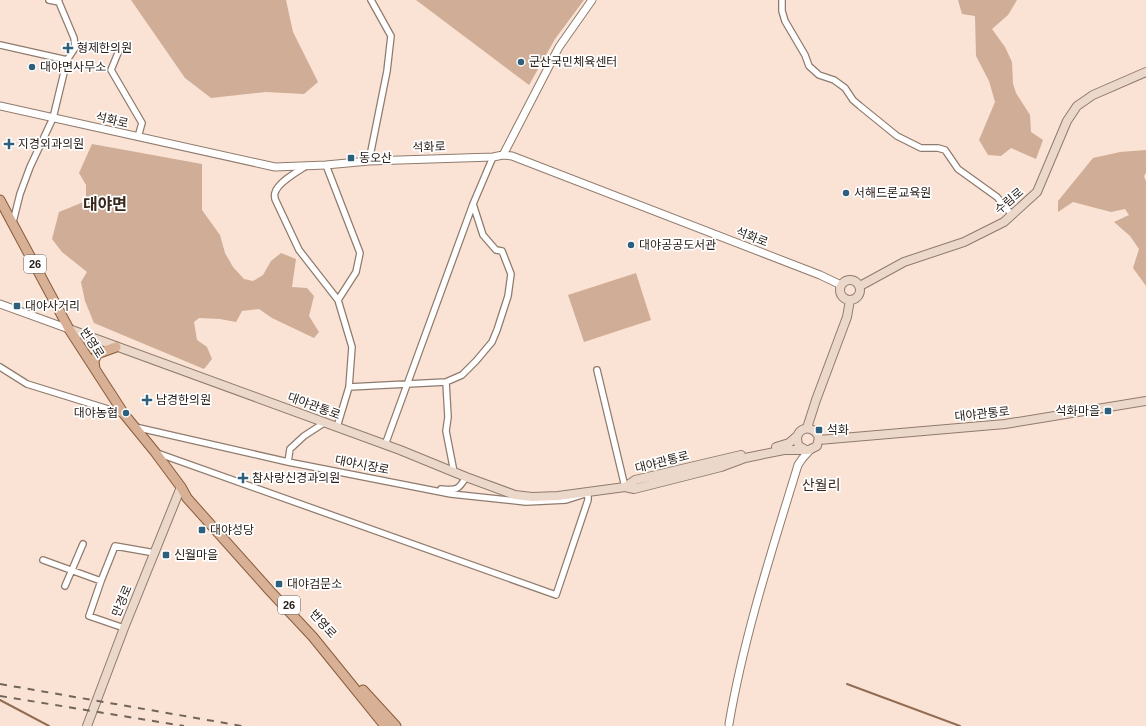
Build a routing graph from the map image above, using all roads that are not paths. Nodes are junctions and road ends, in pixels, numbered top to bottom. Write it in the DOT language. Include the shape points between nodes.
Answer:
graph roads {
  1 [pos="49,0"];
  2 [pos="371,0"];
  3 [pos="592,0"];
  4 [pos="782,0"];
  5 [pos="59,1"];
  6 [pos="0,45"];
  7 [pos="120,48"];
  8 [pos="67,60"];
  9 [pos="1146,72"];
  10 [pos="0,106"];
  11 [pos="53,118"];
  12 [pos="138,137"];
  13 [pos="503,155"];
  14 [pos="492,157"];
  15 [pos="369,161"];
  16 [pos="326,165"];
  17 [pos="306,166"];
  18 [pos="0,200"];
  19 [pos="473,204"];
  20 [pos="1012,215"];
  21 [pos="13,222"];
  22 [pos="841,285"];
  23 [pos="860,286"];
  24 [pos="338,300"];
  25 [pos="850,300"];
  26 [pos="0,304"];
  27 [pos="69,329"];
  28 [pos="116,347"];
  29 [pos="0,367"];
  30 [pos="95,369"];
  31 [pos="597,370"];
  32 [pos="446,382"];
  33 [pos="407,384"];
  34 [pos="349,387"];
  35 [pos="1146,401"];
  36 [pos="124,414"];
  37 [pos="324,423"];
  38 [pos="133,426"];
  39 [pos="337,428"];
  40 [pos="807,428"];
  41 [pos="797,436"];
  42 [pos="819,440"];
  43 [pos="385,445"];
  44 [pos="805,449"];
  45 [pos="155,452"];
  46 [pos="288,462"];
  47 [pos="454,472"];
  48 [pos="466,477"];
  49 [pos="181,487"];
  50 [pos="626,487"];
  51 [pos="419,488"];
  52 [pos="588,493"];
  53 [pos="82,544"];
  54 [pos="155,554"];
  55 [pos="43,560"];
  56 [pos="71,570"];
  57 [pos="101,580"];
  58 [pos="65,586"];
  59 [pos="124,628"];
  60 [pos="87,726"];
  61 [pos="385,726"];
  62 [pos="396,726"];
  1 -- 5 [label="street"];
  2 -- 15 [label="street" via="391,36 387,71"];
  3 -- 13 [label="street" via="559,47"];
  4 -- 20 [label="street" via="785,21 809,66 819,75 834,80 845,88 853,100 897,136 921,148 945,150 958,169 997,197"];
  5 -- 8 [label="street" via="74,38 75,48"];
  6 -- 8 [label="street"];
  7 -- 12 [label="street" via="111,70 142,123"];
  8 -- 11 [label="street"];
  9 -- 20 [label="main road, 수림로" via="1093,95 1077,106 1067,122 1037,192"];
  10 -- 11 [label="street, 석화로"];
  11 -- 12 [label="street, 석화로"];
  11 -- 21 [label="street" via="28,173"];
  12 -- 17 [label="street, 석화로" via="266,166"];
  13 -- 14 [label="street, 석화로"];
  13 -- 22 [label="street, 석화로" via="512,156"];
  14 -- 15 [label="street, 석화로"];
  14 -- 19 [label="street"];
  15 -- 16 [label="street, 석화로"];
  16 -- 17 [label="street, 석화로"];
  16 -- 24 [label="street" via="360,253 356,272"];
  17 -- 24 [label="street" via="277,189 275,199 300,250"];
  18 -- 21 [label="main road, 번영로 / 26"];
  19 -- 32 [label="street" via="484,235 496,250 502,251 511,274 508,296 492,342 462,374"];
  19 -- 33 [label="street"];
  20 -- 23 [label="main road, 수림로" via="988,231 964,242 904,262"];
  21 -- 27 [label="main road, 번영로 / 26"];
  22 -- 23 [label="main road" via="850,280"];
  22 -- 25 [label="main road" via="842,296"];
  23 -- 25 [label="main road, 수림로" via="859,295"];
  24 -- 34 [label="street" via="352,347"];
  25 -- 40 [label="main road, 수림로" via="847,317"];
  26 -- 27 [label="street, 대야관통로"];
  27 -- 28 [label="main road, 대야관통로"];
  27 -- 30 [label="main road, 번영로 / 26"];
  28 -- 30 [label="main road" via="97,354 94,361"];
  28 -- 37 [label="main road, 대야관통로"];
  29 -- 36 [label="street" via="27,384"];
  30 -- 36 [label="main road, 번영로 / 26"];
  31 -- 50 [label="street, 대야관통로"];
  32 -- 33 [label="street"];
  32 -- 47 [label="street" via="446,431"];
  33 -- 34 [label="street"];
  33 -- 43 [label="street"];
  34 -- 39 [label="street"];
  35 -- 42 [label="main road, 대야관통로" via="1005,424"];
  36 -- 38 [label="main road, 번영로 / 26"];
  37 -- 39 [label="main road, 대야관통로"];
  37 -- 46 [label="street" via="290,449"];
  38 -- 45 [label="main road, 번영로 / 26"];
  38 -- 46 [label="street, 대야시장로"];
  39 -- 43 [label="main road, 대야관통로"];
  40 -- 41 [label="main road" via="802,429"];
  40 -- 42 [label="main road" via="816,431"];
  41 -- 44 [label="main road" via="797,443"];
  41 -- 50 [label="main road, 대야관통로" via="783,446 635,480"];
  42 -- 44 [label="main road" via="817,446"];
  43 -- 47 [label="main road, 대야관통로"];
  44 -- 44 [label="street" via="779,517 742,639 735,668 728,723 763,581"];
  44 -- 50 [label="main road, 대야관통로" via="784,450 745,458 663,482 634,489"];
  45 -- 49 [label="main road, 번영로 / 26"];
  45 -- 52 [label="street" via="556,594 588,500"];
  46 -- 51 [label="street, 대야시장로"];
  47 -- 48 [label="main road, 대야관통로"];
  48 -- 51 [label="street" via="461,486 454,490"];
  48 -- 52 [label="main road, 대야관통로" via="515,494 532,497"];
  49 -- 54 [label="main road, 만경로"];
  49 -- 61 [label="main road, 번영로 / 26" via="187,498 313,638"];
  49 -- 62 [label="main road, 번영로 / 26"];
  50 -- 52 [label="main road, 대야관통로"];
  51 -- 52 [label="street, 대야시장로" via="526,502 566,500"];
  53 -- 56 [label="street"];
  54 -- 57 [label="street" via="115,546"];
  54 -- 59 [label="main road, 만경로"];
  55 -- 56 [label="street"];
  56 -- 57 [label="street"];
  56 -- 58 [label="street"];
  57 -- 59 [label="street" via="89,616"];
  59 -- 60 [label="main road, 만경로"];
}
